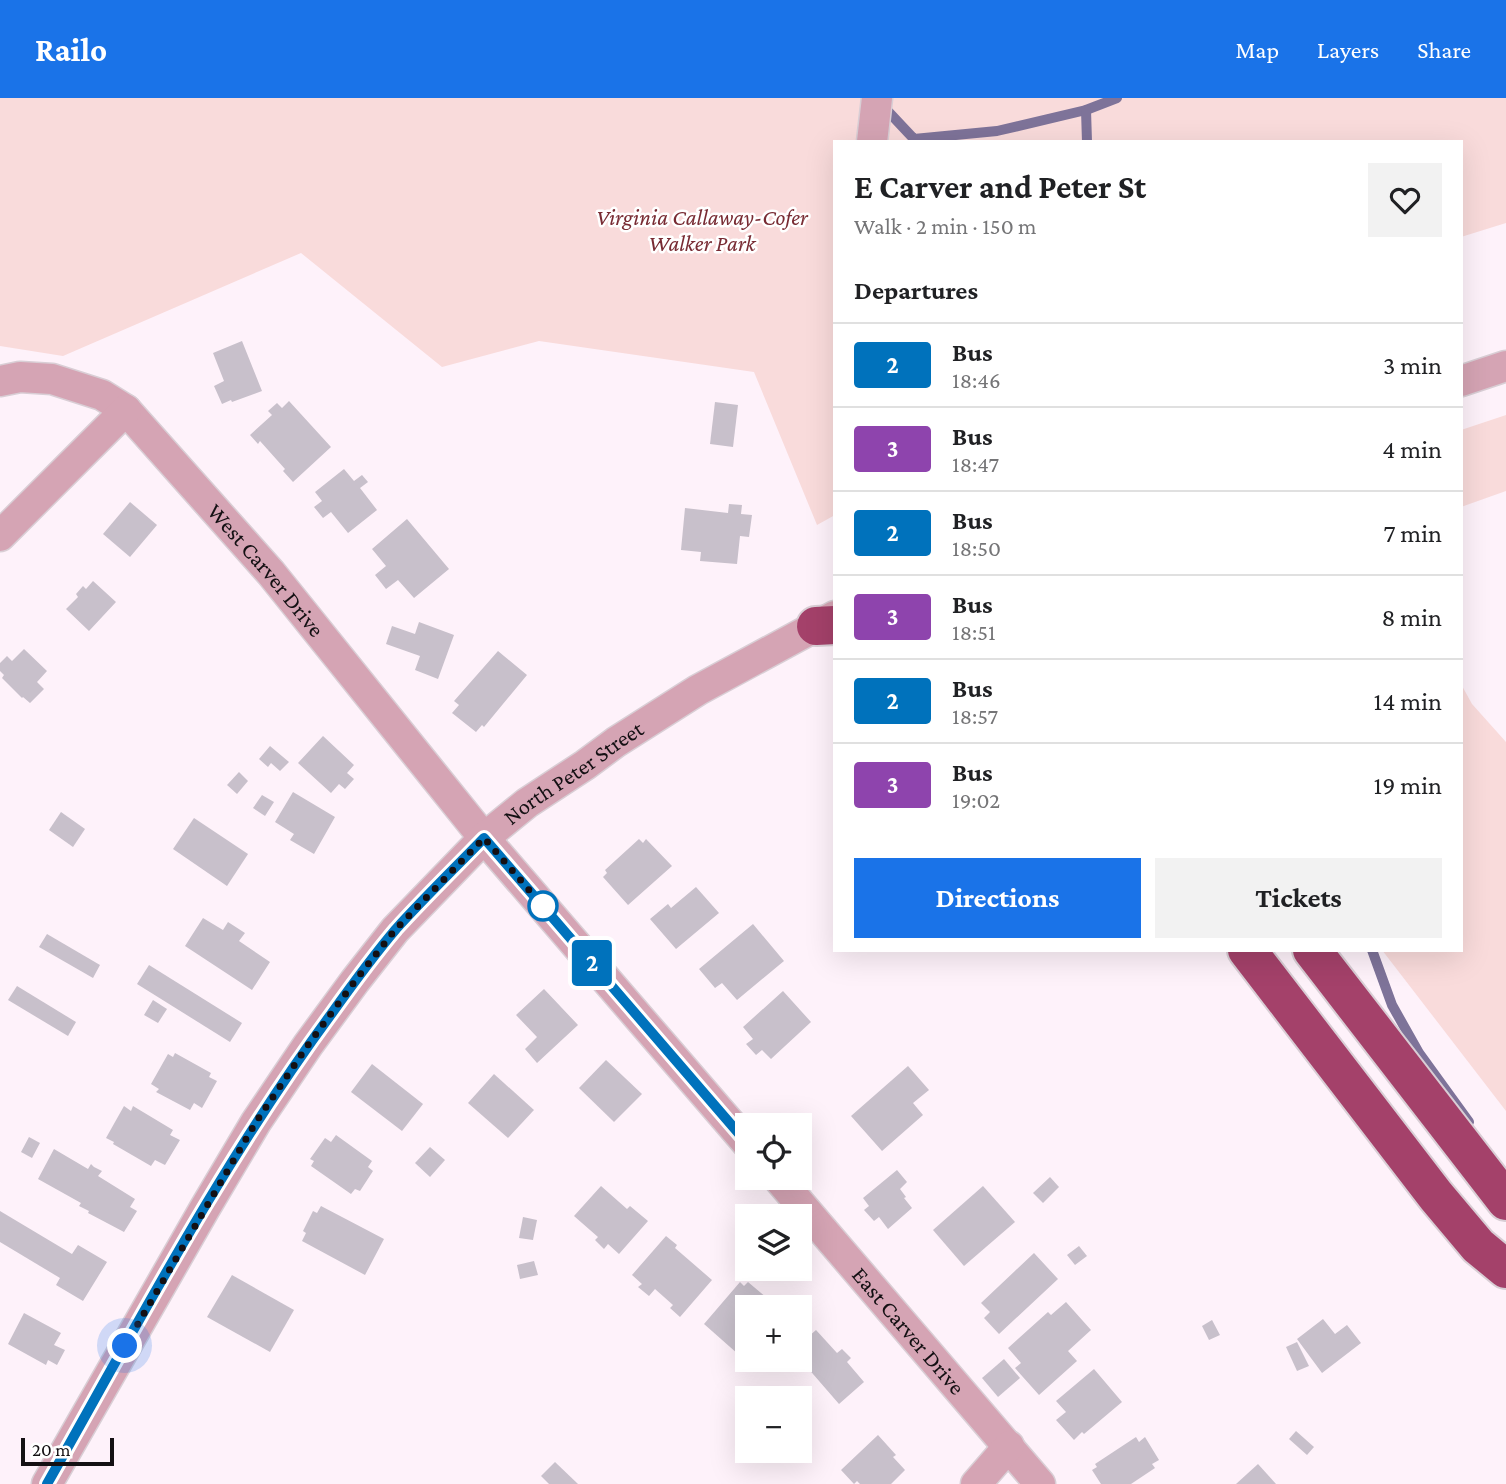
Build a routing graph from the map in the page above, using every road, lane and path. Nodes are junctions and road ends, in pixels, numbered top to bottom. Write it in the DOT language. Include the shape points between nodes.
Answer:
graph roads {
  1 [pos="877,98"];
  2 [pos="872,140"];
  3 [pos="1506,366"];
  4 [pos="1463,380"];
  5 [pos="0,381"];
  6 [pos="126,410"];
  7 [pos="0,536"];
  8 [pos="829,623"];
  9 [pos="484,838"];
  10 [pos="1249,952"];
  11 [pos="1314,952"];
  12 [pos="735,1129"];
  13 [pos="788,1190"];
  14 [pos="1506,1201"];
  15 [pos="1506,1269"];
  16 [pos="1009,1446"];
  17 [pos="47,1484"];
  18 [pos="976,1484"];
  19 [pos="1040,1484"];
  1 -- 2 [label="street"];
  3 -- 4 [label="street"];
  5 -- 6 [label="street, West Carver Drive" via="52,379 102,395"];
  6 -- 7 [label="street"];
  6 -- 9 [label="street, West Carver Drive" via="271,573"];
  8 -- 9 [label="street, North Peter Street" via="698,690 527,803"];
  9 -- 12 [label="street"];
  9 -- 17 [label="street, North Peter Street" via="395,930 256,1122"];
  10 -- 15 [label="highway" via="1445,1206"];
  11 -- 14 [label="highway"];
  13 -- 16 [label="street, East Carver Drive"];
  16 -- 18 [label="street"];
  16 -- 19 [label="street, East Carver Drive"];
}
